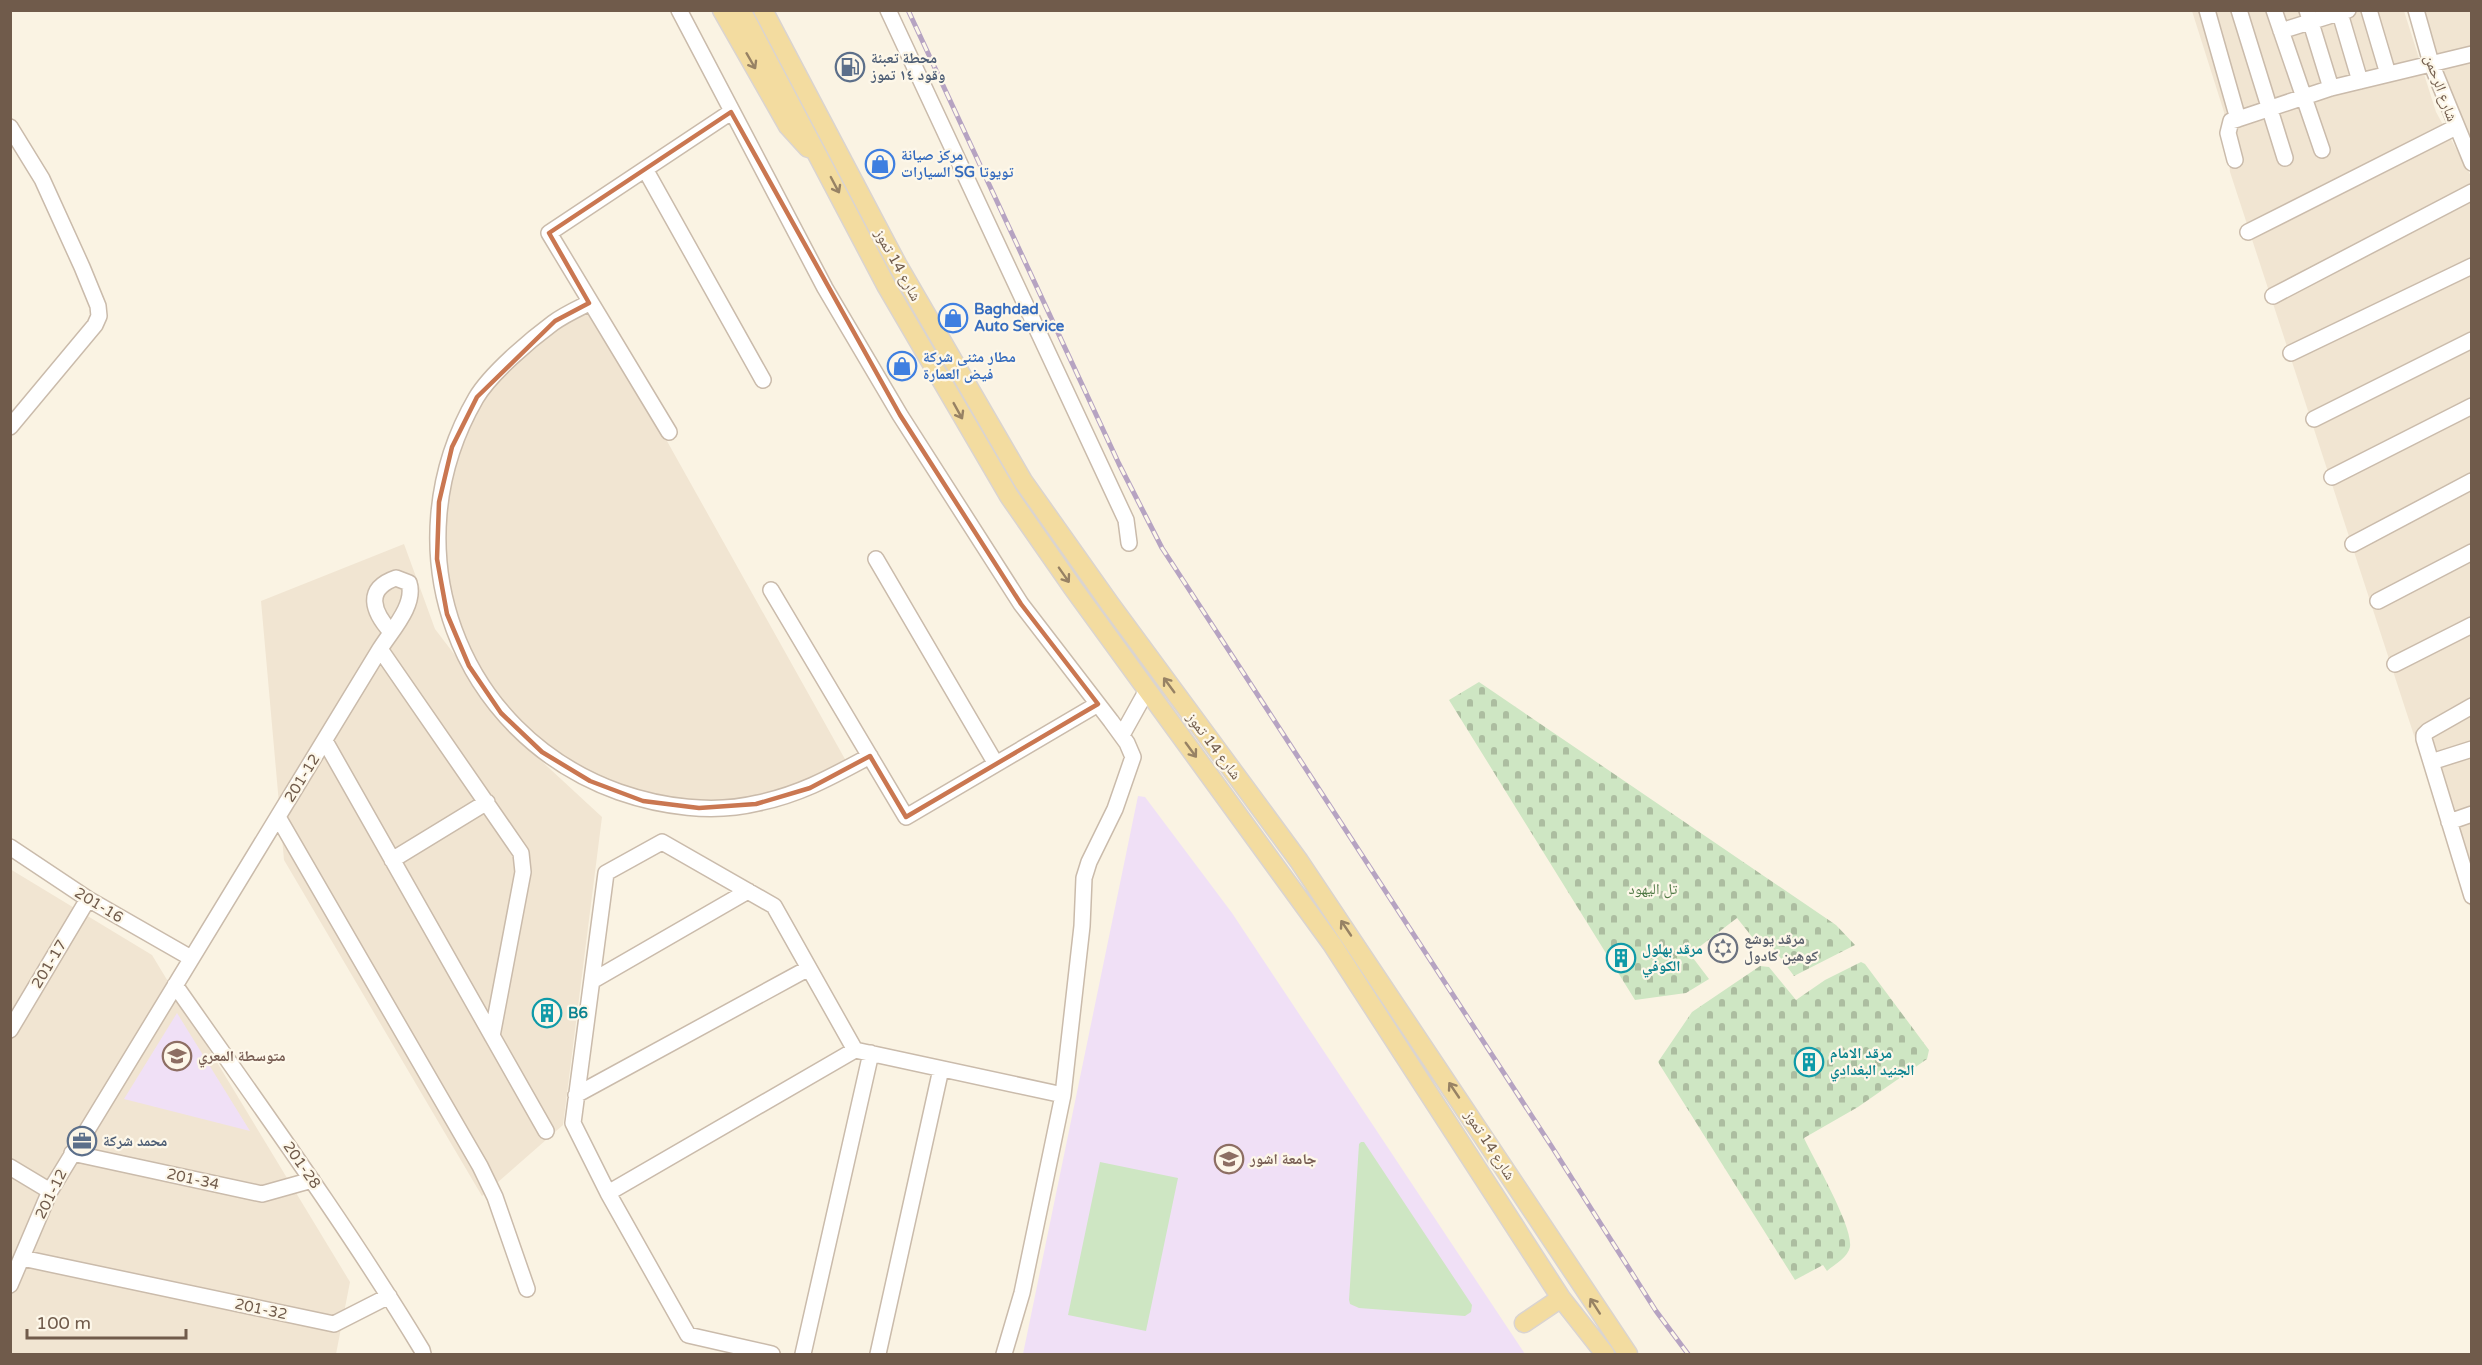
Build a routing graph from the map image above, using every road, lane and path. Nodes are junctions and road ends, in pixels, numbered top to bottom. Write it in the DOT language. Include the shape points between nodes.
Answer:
graph roads {
  1 [pos="679,10"];
  2 [pos="722,10"];
  3 [pos="741,10"];
  4 [pos="763,10"];
  5 [pos="774,10"];
  6 [pos="888,10"];
  7 [pos="2207,10"];
  8 [pos="2239,10"];
  9 [pos="2274,10"];
  10 [pos="2369,10"];
  11 [pos="2416,10"];
  12 [pos="2342,12"];
  13 [pos="2309,17"];
  14 [pos="2281,31"];
  15 [pos="2472,54"];
  16 [pos="2430,63"];
  17 [pos="2388,74"];
  18 [pos="2360,81"];
  19 [pos="2331,88"];
  20 [pos="2303,97"];
  21 [pos="2269,110"];
  22 [pos="731,111"];
  23 [pos="2238,119"];
  24 [pos="10,127"];
  25 [pos="2456,127"];
  26 [pos="815,128"];
  27 [pos="826,150"];
  28 [pos="2322,150"];
  29 [pos="2284,158"];
  30 [pos="2235,160"];
  31 [pos="2472,163"];
  32 [pos="645,169"];
  33 [pos="2472,192"];
  34 [pos="2248,231"];
  35 [pos="2472,266"];
  36 [pos="2273,296"];
  37 [pos="589,303"];
  38 [pos="2472,340"];
  39 [pos="2291,353"];
  40 [pos="763,380"];
  41 [pos="2472,406"];
  42 [pos="2314,419"];
  43 [pos="10,427"];
  44 [pos="669,432"];
  45 [pos="2332,477"];
  46 [pos="2472,481"];
  47 [pos="1130,543"];
  48 [pos="2353,544"];
  49 [pos="2472,552"];
  50 [pos="876,559"];
  51 [pos="771,590"];
  52 [pos="2378,601"];
  53 [pos="2472,625"];
  54 [pos="391,632"];
  55 [pos="380,649"];
  56 [pos="2395,664"];
  57 [pos="1147,690"];
  58 [pos="1098,704"];
  59 [pos="2472,706"];
  60 [pos="1122,735"];
  61 [pos="325,741"];
  62 [pos="2472,749"];
  63 [pos="870,756"];
  64 [pos="2431,762"];
  65 [pos="996,764"];
  66 [pos="487,802"];
  67 [pos="2472,814"];
  68 [pos="278,817"];
  69 [pos="2449,822"];
  70 [pos="10,847"];
  71 [pos="392,860"];
  72 [pos="2468,874"];
  73 [pos="748,891"];
  74 [pos="2472,896"];
  75 [pos="88,899"];
  76 [pos="191,958"];
  77 [pos="809,968"];
  78 [pos="592,981"];
  79 [pos="175,985"];
  80 [pos="10,1030"];
  81 [pos="492,1036"];
  82 [pos="855,1050"];
  83 [pos="871,1053"];
  84 [pos="941,1069"];
  85 [pos="576,1095"];
  86 [pos="1063,1095"];
  87 [pos="546,1131"];
  88 [pos="72,1153"];
  89 [pos="10,1167"];
  90 [pos="312,1180"];
  91 [pos="50,1191"];
  92 [pos="608,1193"];
  93 [pos="22,1258"];
  94 [pos="10,1285"];
  95 [pos="527,1290"];
  96 [pos="389,1296"];
  97 [pos="1561,1298"];
  98 [pos="1524,1323"];
  99 [pos="422,1352"];
  100 [pos="772,1354"];
  101 [pos="803,1354"];
  102 [pos="878,1354"];
  103 [pos="1004,1354"];
  104 [pos="1605,1354"];
  105 [pos="1628,1354"];
  1 -- 22 [label="street"];
  2 -- 27 [label="main road, شارع 14 تموز, one-way" via="788,126 805,146"];
  3 -- 26 [label="main road"];
  4 -- 26 [label="main road"];
  5 -- 27 [label="main road" via="832,121"];
  6 -- 47 [label="street" via="1126,520"];
  7 -- 23 [label="street"];
  8 -- 21 [label="street"];
  9 -- 14 [label="street"];
  10 -- 17 [label="street"];
  11 -- 16 [label="street, شارع الرحمن"];
  12 -- 13 [label="street"];
  12 -- 18 [label="street"];
  13 -- 14 [label="street"];
  13 -- 19 [label="street"];
  14 -- 20 [label="street"];
  15 -- 16 [label="street"];
  16 -- 17 [label="street"];
  16 -- 25 [label="street, شارع الرحمن"];
  17 -- 18 [label="street"];
  18 -- 19 [label="street"];
  19 -- 20 [label="street"];
  20 -- 21 [label="street"];
  20 -- 28 [label="street"];
  21 -- 23 [label="street"];
  21 -- 29 [label="street"];
  22 -- 32 [label="street"];
  22 -- 58 [label="street" via="825,288 900,415 1021,604"];
  23 -- 30 [label="street" via="2228,127"];
  24 -- 43 [label="street" via="42,179 82,267 99,316"];
  25 -- 31 [label="street, شارع الرحمن"];
  25 -- 34 [label="street"];
  26 -- 27 [label="main road, شارع 14 تموز"];
  27 -- 57 [label="main road, شارع 14 تموز, one-way" via="881,277 981,451"];
  105 -- 27 [label="main road, شارع 14 تموز, one-way" via="1299,861 1023,481"];
  32 -- 37 [label="street" via="549,233"];
  32 -- 40 [label="street"];
  33 -- 36 [label="street"];
  35 -- 39 [label="street"];
  37 -- 44 [label="street"];
  37 -- 63 [label="street" via="555,321 506,364 477,397 452,447 439,502 437,559 447,614 469,666 501,713 542,752 590,782 643,801 699,808 756,804 810,788"];
  38 -- 42 [label="street"];
  41 -- 45 [label="street"];
  46 -- 48 [label="street"];
  49 -- 52 [label="street"];
  50 -- 65 [label="street"];
  51 -- 63 [label="street"];
  53 -- 56 [label="street"];
  54 -- 55 [label="street, 201-12"];
  55 -- 61 [label="street, 201-12"];
  55 -- 66 [label="street"];
  57 -- 60 [label="street"];
  57 -- 97 [label="main road, شارع 14 تموز, one-way" via="1332,944"];
  58 -- 60 [label="street"];
  58 -- 65 [label="street"];
  59 -- 64 [label="street" via="2424,735"];
  60 -- 86 [label="street" via="1132,757 1115,809 1089,862 1082,890 1082,926"];
  61 -- 68 [label="street, 201-12"];
  61 -- 71 [label="street"];
  62 -- 64 [label="street"];
  63 -- 65 [label="street" via="906,817"];
  64 -- 69 [label="street"];
  66 -- 71 [label="street"];
  66 -- 81 [label="street" via="518,847 523,862"];
  67 -- 69 [label="street"];
  68 -- 76 [label="street, 201-12"];
  68 -- 95 [label="street" via="480,1166 502,1215"];
  69 -- 72 [label="street"];
  70 -- 75 [label="street, 201-16"];
  71 -- 81 [label="street"];
  72 -- 74 [label="street"];
  73 -- 77 [label="street" via="774,906"];
  73 -- 78 [label="street"];
  73 -- 78 [label="street" via="662,842 606,873"];
  75 -- 76 [label="street, 201-16"];
  75 -- 80 [label="street, 201-17"];
  76 -- 79 [label="street, 201-12"];
  77 -- 82 [label="street"];
  77 -- 85 [label="street"];
  78 -- 85 [label="street"];
  79 -- 88 [label="street, 201-12"];
  79 -- 90 [label="street, 201-28"];
  81 -- 87 [label="street"];
  82 -- 83 [label="street"];
  82 -- 92 [label="street"];
  83 -- 84 [label="street"];
  83 -- 101 [label="street"];
  84 -- 86 [label="street"];
  84 -- 102 [label="street"];
  85 -- 92 [label="street" via="573,1123"];
  86 -- 103 [label="street" via="1022,1293"];
  88 -- 90 [label="street, 201-34" via="262,1194"];
  88 -- 91 [label="street, 201-12"];
  89 -- 91 [label="street"];
  90 -- 96 [label="street, 201-28"];
  91 -- 93 [label="street, 201-12"];
  92 -- 100 [label="street" via="688,1335"];
  93 -- 94 [label="street, 201-12"];
  93 -- 96 [label="street, 201-32" via="333,1324"];
  96 -- 99 [label="street, 201-28"];
  97 -- 98 [label="main road"];
  97 -- 104 [label="main road, شارع 14 تموز"];
}
